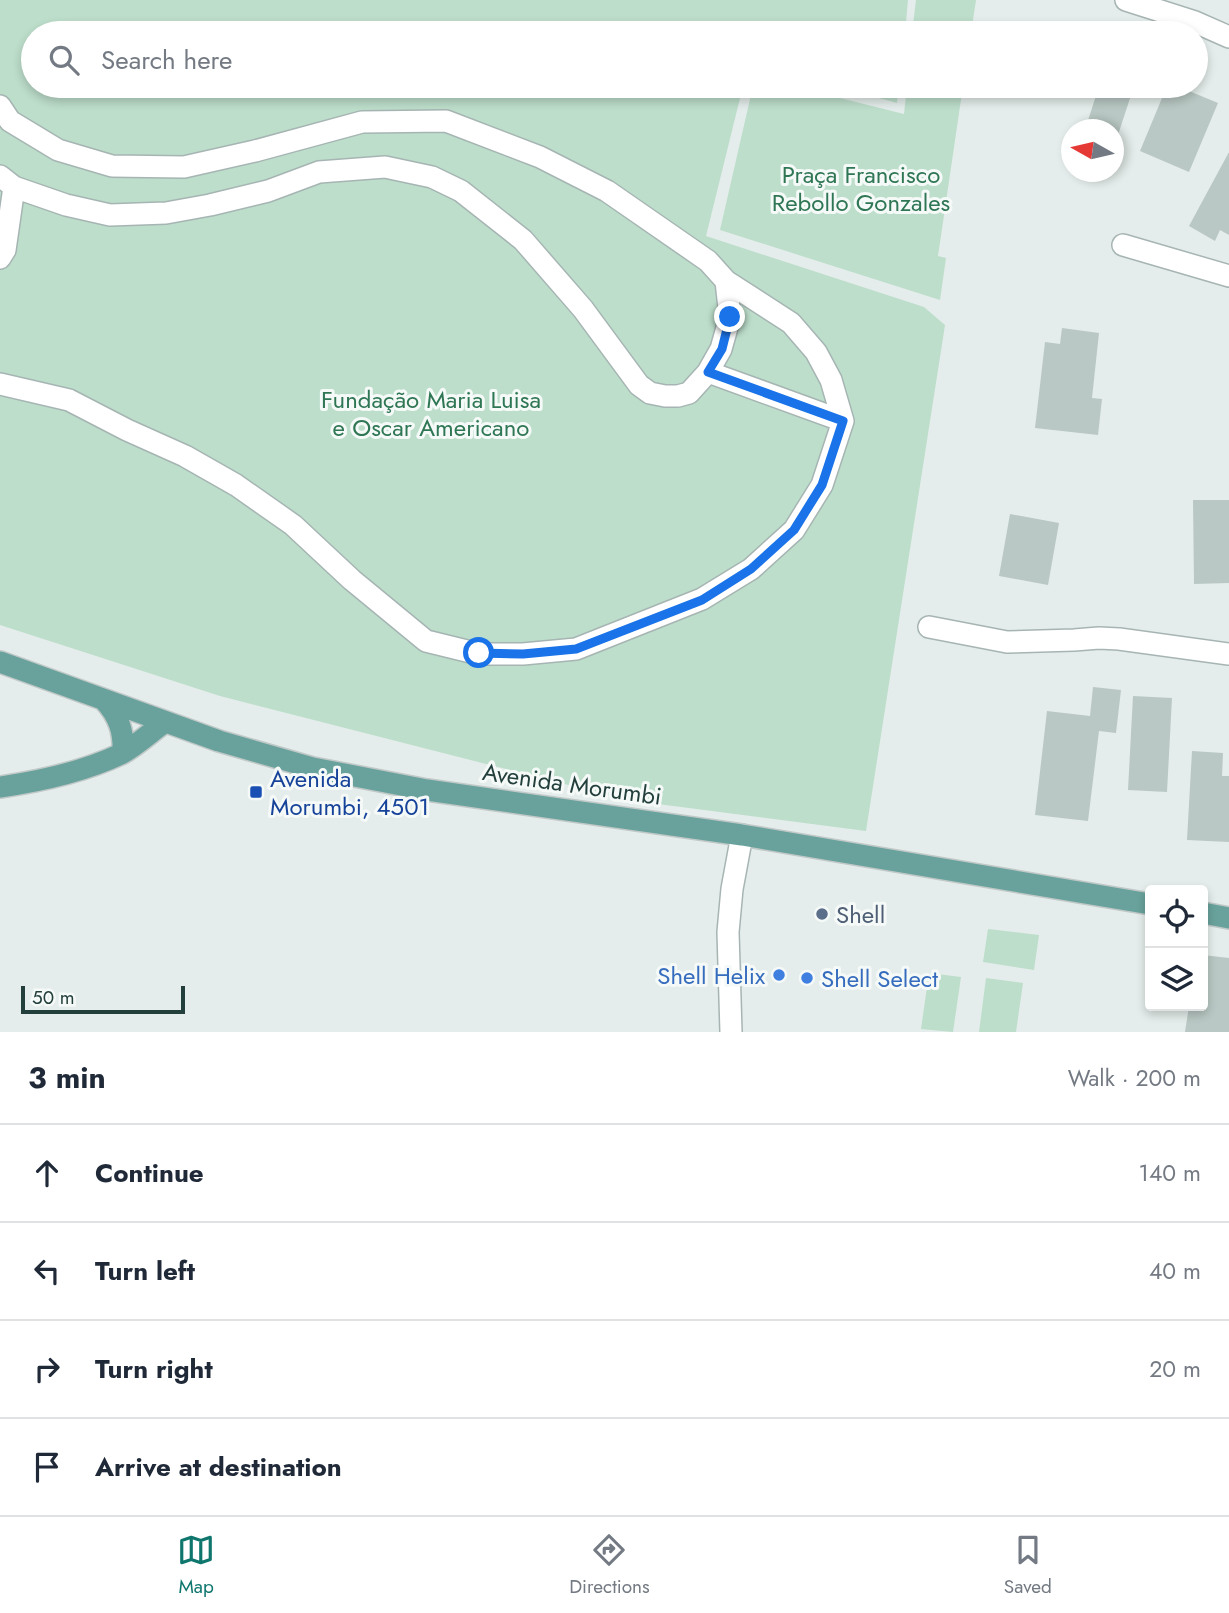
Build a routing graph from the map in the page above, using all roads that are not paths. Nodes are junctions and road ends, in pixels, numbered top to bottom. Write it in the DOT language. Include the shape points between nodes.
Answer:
graph roads {
  1 [pos="1126,0"];
  2 [pos="1192,21"];
  3 [pos="1208,28"];
  4 [pos="1229,37"];
  5 [pos="0,106"];
  6 [pos="7,181"];
  7 [pos="1123,246"];
  8 [pos="0,258"];
  9 [pos="1229,276"];
  10 [pos="726,281"];
  11 [pos="708,372"];
  12 [pos="0,384"];
  13 [pos="843,421"];
  14 [pos="929,627"];
  15 [pos="1229,654"];
  16 [pos="0,662"];
  17 [pos="104,700"];
  18 [pos="165,722"];
  19 [pos="123,753"];
  20 [pos="0,787"];
  21 [pos="741,835"];
  22 [pos="1145,903"];
  23 [pos="1208,914"];
  24 [pos="1229,918"];
  25 [pos="731,1032"];
  1 -- 2 [label="street"];
  3 -- 4 [label="street"];
  5 -- 10 [label="street" via="10,121 58,150 112,166 184,167 362,122 446,121 540,157 607,191 708,261"];
  6 -- 8 [label="street" via="5,250"];
  6 -- 11 [label="street" via="66,205 110,215 166,213 210,205 319,172 384,167 432,177 461,191 523,240 650,393 689,393"];
  7 -- 9 [label="street"];
  10 -- 11 [label="street" via="730,317 722,349"];
  10 -- 13 [label="street" via="791,323 816,352 831,380"];
  11 -- 13 [label="street"];
  12 -- 13 [label="street" via="69,400 185,456 293,525 426,641 479,653 576,649 702,600 751,569 794,530 822,485"];
  14 -- 15 [label="street" via="1007,642 1119,639"];
  16 -- 17 [label="main road, Avenida Morumbi"];
  17 -- 18 [label="main road, Avenida Morumbi"];
  17 -- 19 [label="main road" via="120,725"];
  18 -- 19 [label="main road"];
  18 -- 21 [label="main road, Avenida Morumbi" via="313,768 427,790"];
  19 -- 20 [label="main road" via="77,772"];
  21 -- 22 [label="main road, Avenida Morumbi"];
  21 -- 25 [label="street" via="727,932"];
  23 -- 24 [label="main road"];
}
